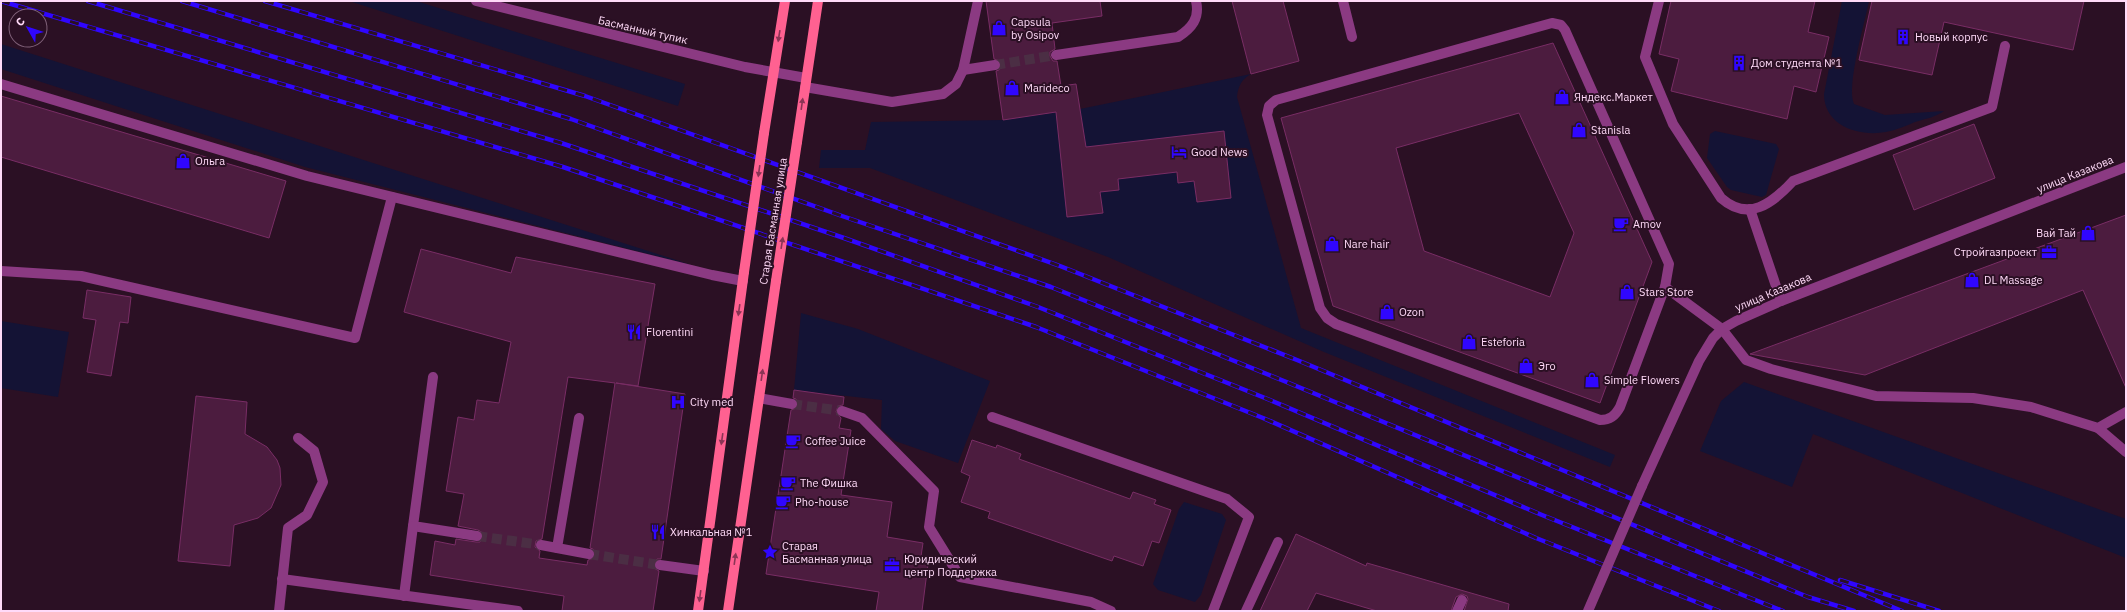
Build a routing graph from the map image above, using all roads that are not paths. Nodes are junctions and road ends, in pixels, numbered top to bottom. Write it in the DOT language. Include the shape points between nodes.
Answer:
graph roads {
  1 [pos="476,1"];
  2 [pos="785,1"];
  3 [pos="818,1"];
  4 [pos="978,1"];
  5 [pos="1196,1"];
  6 [pos="1343,1"];
  7 [pos="1659,1"];
  8 [pos="1352,37"];
  9 [pos="2005,46"];
  10 [pos="1056,56"];
  11 [pos="995,64"];
  12 [pos="963,70"];
  13 [pos="773,72"];
  14 [pos="805,82"];
  15 [pos="1,84"];
  16 [pos="2126,166"];
  17 [pos="392,197"];
  18 [pos="1750,209"];
  19 [pos="1,271"];
  20 [pos="744,276"];
  21 [pos="1666,287"];
  22 [pos="1781,301"];
  23 [pos="1722,329"];
  24 [pos="433,377"];
  25 [pos="759,398"];
  26 [pos="792,404"];
  27 [pos="842,411"];
  28 [pos="2126,412"];
  29 [pos="992,417"];
  30 [pos="579,418"];
  31 [pos="2098,428"];
  32 [pos="298,438"];
  33 [pos="2126,452"];
  34 [pos="413,526"];
  35 [pos="478,536"];
  36 [pos="1278,542"];
  37 [pos="541,545"];
  38 [pos="557,548"];
  39 [pos="589,554"];
  40 [pos="660,565"];
  41 [pos="704,571"];
  42 [pos="282,580"];
  43 [pos="404,596"];
  44 [pos="1462,600"];
  45 [pos="278,611"];
  46 [pos="518,611"];
  47 [pos="698,611"];
  48 [pos="728,611"];
  49 [pos="1111,611"];
  50 [pos="1213,611"];
  51 [pos="1246,611"];
  52 [pos="1457,611"];
  53 [pos="1588,611"];
  1 -- 13 [label="street, Басманный тупик"];
  2 -- 13 [label="main road, Старая Басманная улица, one-way"];
  3 -- 14 [label="main road, Старая Басманная улица"];
  4 -- 12 [label="street"];
  5 -- 10 [label="street" via="1196,20 1188,31 1178,37"];
  6 -- 8 [label="street"];
  7 -- 18 [label="street" via="1646,57 1673,124 1721,198 1732,207"];
  9 -- 18 [label="street" via="1992,107 1793,182 1777,199"];
  11 -- 12 [label="street"];
  12 -- 14 [label="street, Басманный тупик" via="956,84 942,94 892,102"];
  13 -- 14 [label="street, Басманный тупик"];
  13 -- 20 [label="main road, Старая Басманная улица, one-way, bridge"];
  25 -- 14 [label="main road, Старая Басманная улица, one-way, bridge"];
  15 -- 17 [label="street" via="307,176"];
  16 -- 22 [label="street, улица Казакова"];
  17 -- 19 [label="street" via="355,338 82,276"];
  17 -- 20 [label="street" via="705,274"];
  18 -- 22 [label="street"];
  20 -- 41 [label="main road, Старая Басманная улица, one-way"];
  21 -- 21 [label="street" via="1668,258 1565,30 1558,24 1552,23 1276,100 1267,110 1320,308 1327,318 1336,324 1604,420 1613,417 1620,407"];
  21 -- 23 [label="street"];
  22 -- 23 [label="street, улица Казакова"];
  23 -- 31 [label="street" via="1746,360 1786,373 1876,396 1973,398 2031,408"];
  23 -- 53 [label="street, улица Казакова, bridge" via="1699,361"];
  24 -- 34 [label="street"];
  25 -- 26 [label="street"];
  48 -- 25 [label="main road, Старая Басманная улица, one-way"];
  27 -- 49 [label="street" via="862,418 934,491 929,527 960,577 1091,602"];
  28 -- 31 [label="street"];
  29 -- 50 [label="street" via="1227,499 1249,518"];
  30 -- 38 [label="street"];
  31 -- 33 [label="street"];
  32 -- 42 [label="street" via="314,451 323,482 307,515 288,528"];
  34 -- 35 [label="street"];
  34 -- 43 [label="street"];
  36 -- 51 [label="street"];
  37 -- 38 [label="street"];
  38 -- 39 [label="street"];
  40 -- 41 [label="street"];
  41 -- 47 [label="main road, Старая Басманная улица, one-way"];
  42 -- 43 [label="street"];
  42 -- 45 [label="street"];
  43 -- 46 [label="street"];
  44 -- 52 [label="street"];
}
